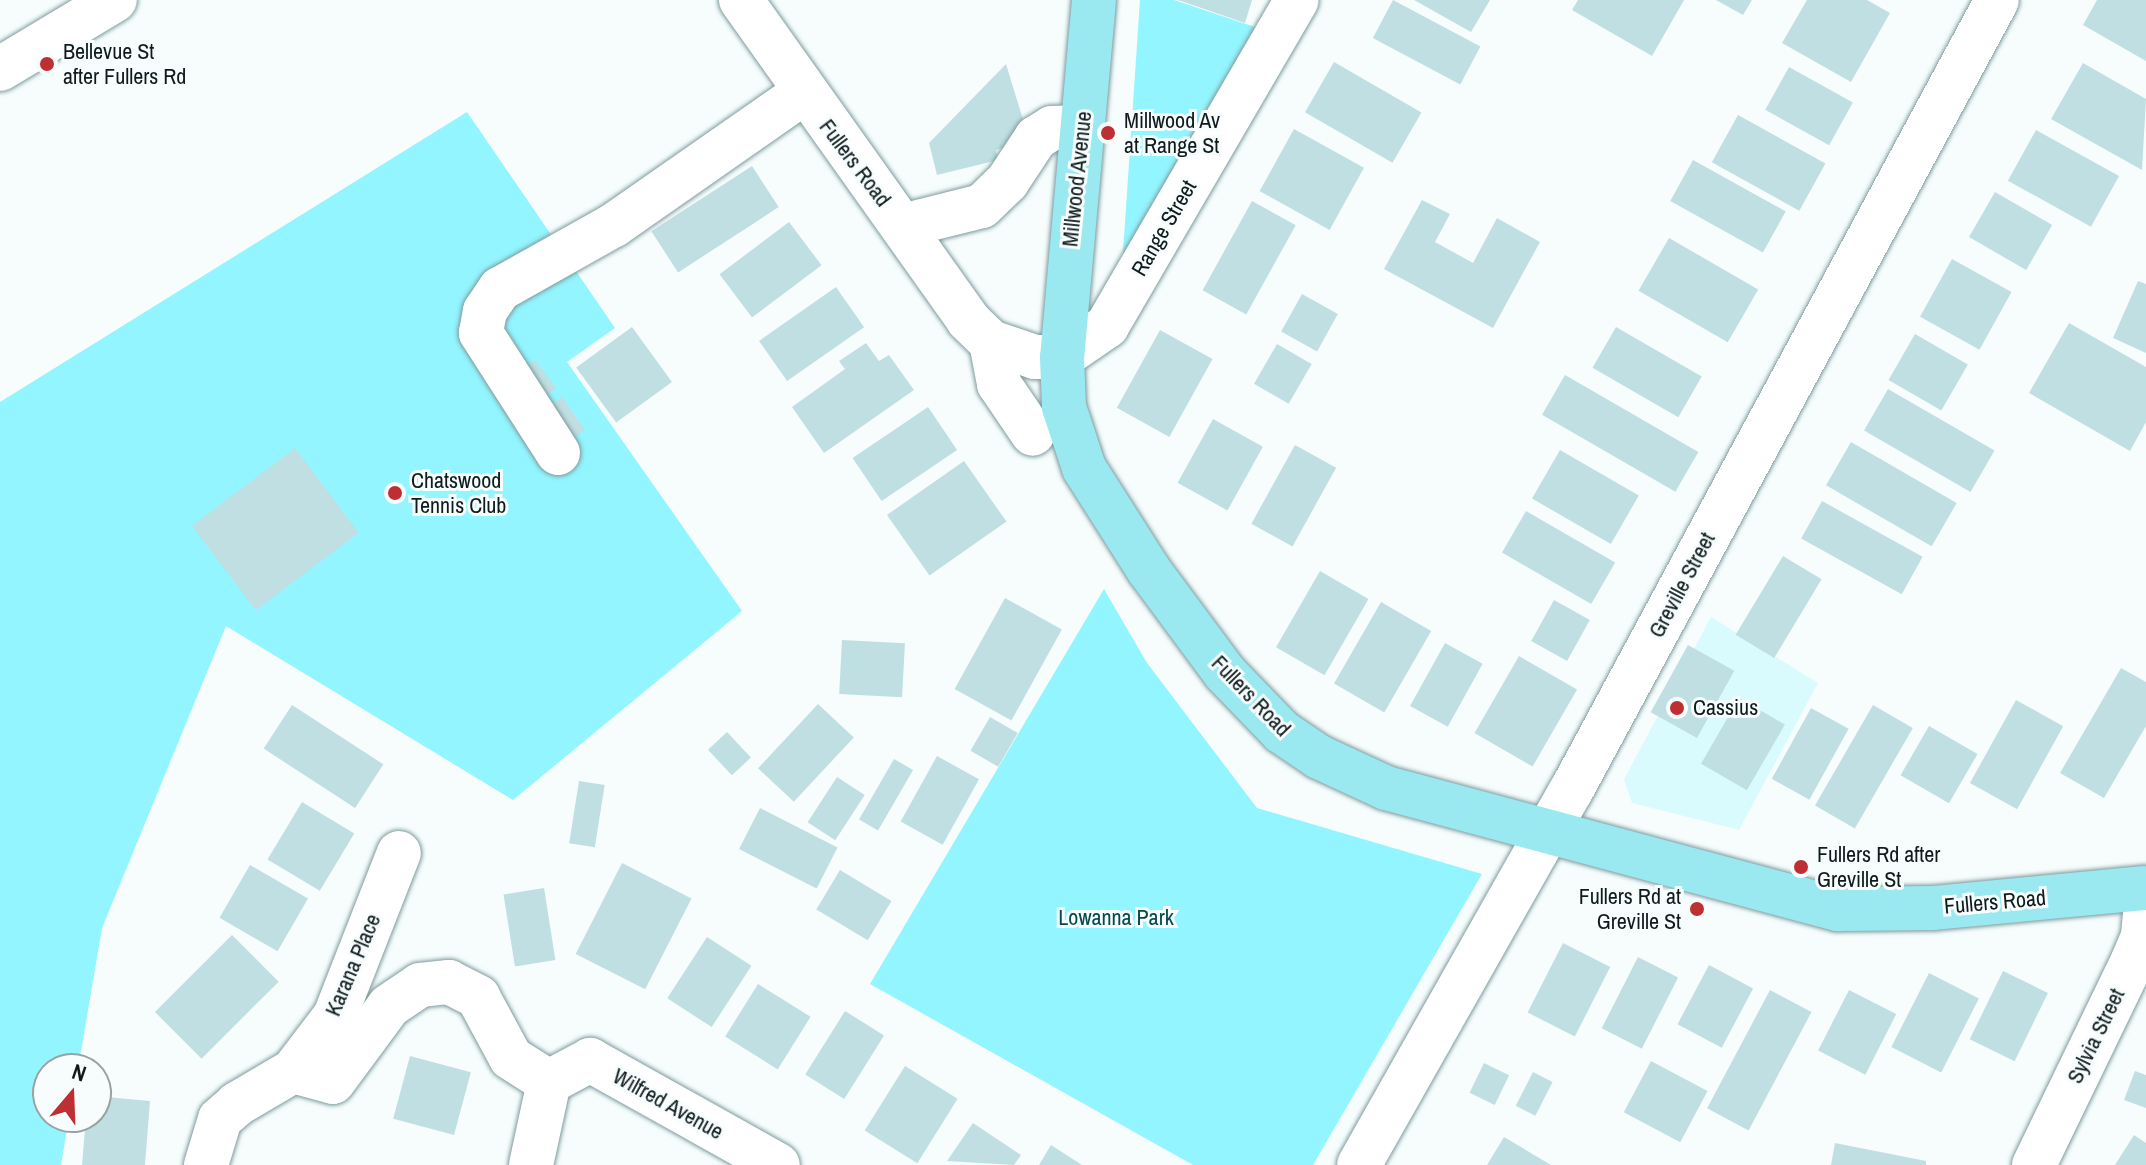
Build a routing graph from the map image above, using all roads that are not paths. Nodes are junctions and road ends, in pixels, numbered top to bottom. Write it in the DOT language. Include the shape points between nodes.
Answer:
graph roads {
  1 [pos="115,0"];
  2 [pos="741,0"];
  3 [pos="1094,0"];
  4 [pos="1297,0"];
  5 [pos="1997,0"];
  6 [pos="0,69"];
  7 [pos="803,93"];
  8 [pos="1082,127"];
  9 [pos="902,226"];
  10 [pos="991,342"];
  11 [pos="1062,357"];
  12 [pos="1033,434"];
  13 [pos="558,453"];
  14 [pos="1548,834"];
  15 [pos="399,853"];
  16 [pos="2146,888"];
  17 [pos="2146,903"];
  18 [pos="293,1071"];
  19 [pos="549,1082"];
  20 [pos="206,1165"];
  21 [pos="531,1165"];
  22 [pos="778,1165"];
  23 [pos="1359,1165"];
  24 [pos="2034,1165"];
  1 -- 6 [label="street"];
  2 -- 7 [label="street, Fullers Road"];
  3 -- 8 [label="main road, Millwood Avenue"];
  4 -- 11 [label="street, Range Street" via="1107,326"];
  5 -- 14 [label="street, Greville Street"];
  7 -- 9 [label="street, Fullers Road"];
  7 -- 13 [label="street" via="614,225 500,289 485,311 481,333"];
  8 -- 9 [label="street" via="1052,128 1036,138 1007,182 982,206"];
  8 -- 11 [label="main road, Millwood Avenue"];
  9 -- 10 [label="street, Fullers Road" via="968,320"];
  10 -- 11 [label="street, Fullers Road" via="1035,357"];
  10 -- 12 [label="street" via="999,384"];
  11 -- 14 [label="main road, Fullers Road" via="1064,407 1084,468 1157,582 1265,717 1299,745 1361,778"];
  14 -- 16 [label="main road, Fullers Road" via="1838,909 1933,908"];
  14 -- 23 [label="street, Greville Street"];
  15 -- 18 [label="street, Karana Place" via="335,1016"];
  17 -- 24 [label="street, Sylvia Street" via="2138,948"];
  18 -- 19 [label="street, Karana Place" via="333,1082 389,1006 420,985 449,982 478,997 511,1058"];
  18 -- 20 [label="street, Karana Place" via="220,1119"];
  19 -- 21 [label="street"];
  19 -- 22 [label="street, Wilfred Avenue" via="590,1060"];
}
